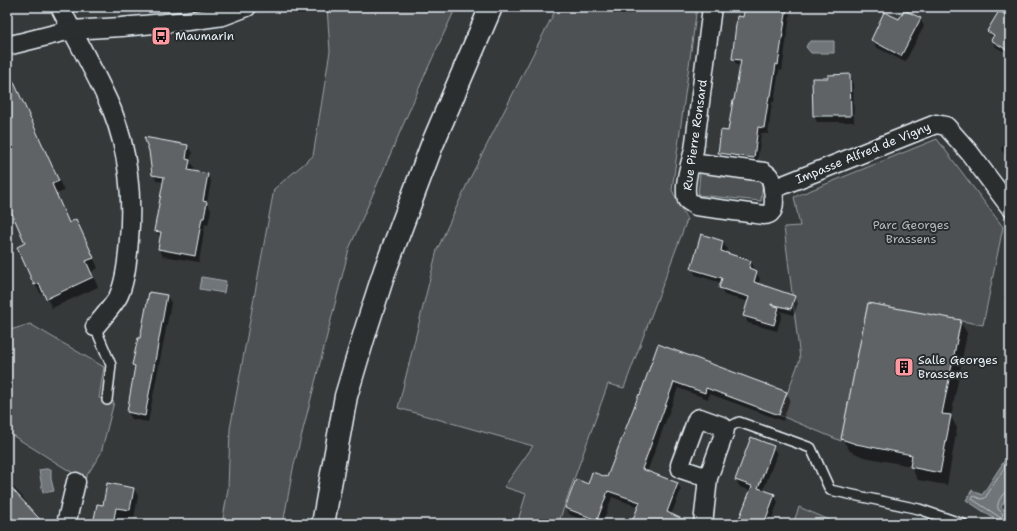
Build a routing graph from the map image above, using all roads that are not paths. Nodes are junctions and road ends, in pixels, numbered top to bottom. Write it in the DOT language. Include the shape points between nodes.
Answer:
graph roads {
  1 [pos="60,7"];
  2 [pos="247,7"];
  3 [pos="491,7"];
  4 [pos="502,7"];
  5 [pos="712,7"];
  6 [pos="71,30"];
  7 [pos="7,46"];
  8 [pos="691,162"];
  9 [pos="773,189"];
  10 [pos="1010,207"];
  11 [pos="385,270"];
  12 [pos="95,327"];
  13 [pos="107,400"];
  14 [pos="724,429"];
  15 [pos="708,478"];
  16 [pos="76,482"];
  17 [pos="66,524"];
  18 [pos="323,524"];
  19 [pos="703,524"];
  20 [pos="963,524"];
  1 -- 6 [label="street"];
  2 -- 6 [label="street" via="223,16 188,22"];
  3 -- 11 [label="main road" via="432,145"];
  4 -- 11 [label="main road"];
  5 -- 8 [label="street, Rue Pierre Ronsard"];
  6 -- 7 [label="street"];
  6 -- 12 [label="street" via="112,112 122,143 129,181 131,220 127,261 119,296"];
  8 -- 9 [label="street" via="764,172 769,175"];
  8 -- 9 [label="street, Rue Pierre Ronsard" via="686,194 687,200 696,206 764,216 773,210"];
  9 -- 10 [label="street, Impasse Alfred de Vigny" via="936,124 942,124 969,152"];
  11 -- 18 [label="main road" via="346,396"];
  12 -- 13 [label="lane" via="111,365"];
  14 -- 15 [label="street"];
  14 -- 15 [label="street" via="722,426 697,419 680,465 681,469"];
  14 -- 20 [label="lane" via="739,422 811,448 830,490 919,509"];
  15 -- 19 [label="street"];
  16 -- 17 [label="street"];
}
